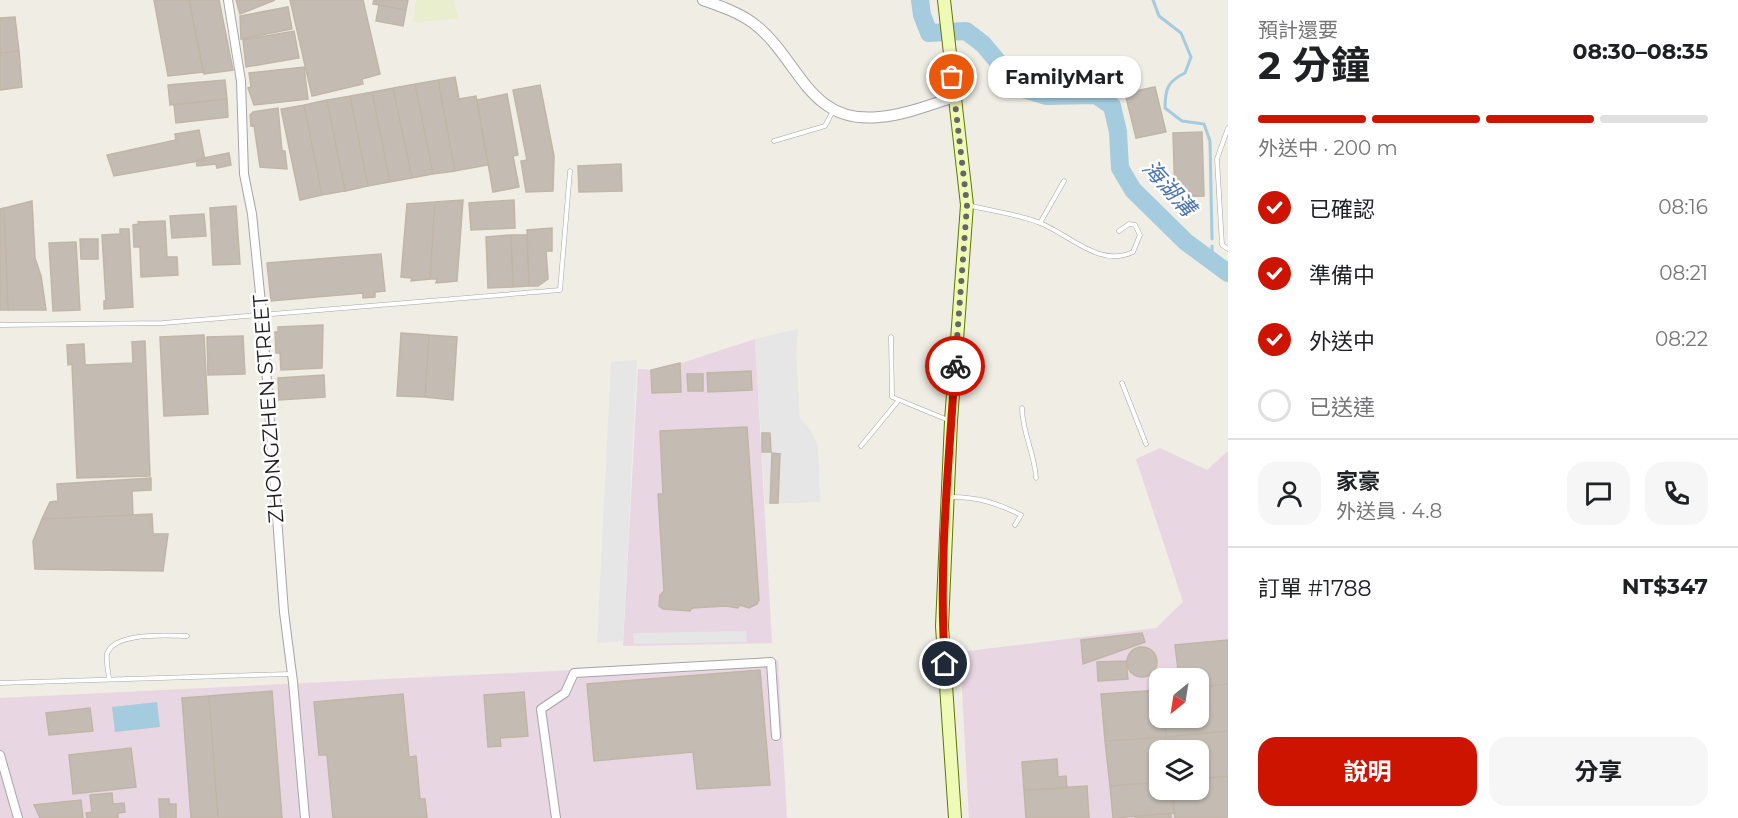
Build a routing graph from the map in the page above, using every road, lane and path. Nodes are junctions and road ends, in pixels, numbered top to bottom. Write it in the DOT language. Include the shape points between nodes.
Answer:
graph roads {
  1 [pos="228,0"];
  2 [pos="703,0"];
  3 [pos="944,0"];
  4 [pos="954,97"];
  5 [pos="833,110"];
  6 [pos="1228,129"];
  7 [pos="774,141"];
  8 [pos="570,171"];
  9 [pos="1064,181"];
  10 [pos="967,205"];
  11 [pos="1040,223"];
  12 [pos="1119,231"];
  13 [pos="1228,249"];
  14 [pos="262,313"];
  15 [pos="0,325"];
  16 [pos="891,337"];
  17 [pos="1122,383"];
  18 [pos="899,400"];
  19 [pos="1022,408"];
  20 [pos="951,421"];
  21 [pos="1146,444"];
  22 [pos="861,446"];
  23 [pos="1036,478"];
  24 [pos="948,498"];
  25 [pos="1014,525"];
  26 [pos="187,636"];
  27 [pos="292,674"];
  28 [pos="109,678"];
  29 [pos="0,682"];
  30 [pos="776,736"];
  31 [pos="0,754"];
  32 [pos="18,818"];
  33 [pos="305,818"];
  34 [pos="556,818"];
  35 [pos="955,818"];
  1 -- 14 [label="street, ZHONGZHEN STREET" via="241,81 244,174"];
  2 -- 5 [label="street" via="754,24 818,100"];
  3 -- 4 [label="main road"];
  4 -- 5 [label="street" via="878,117"];
  4 -- 10 [label="main road"];
  5 -- 7 [label="lane" via="825,126"];
  6 -- 13 [label="lane" via="1217,159 1216,175 1222,245"];
  8 -- 14 [label="lane" via="560,290"];
  9 -- 11 [label="lane"];
  10 -- 11 [label="lane"];
  10 -- 20 [label="main road"];
  11 -- 12 [label="lane" via="1088,250 1123,257 1133,252 1140,235 1135,225 1129,224"];
  14 -- 15 [label="lane" via="164,323"];
  14 -- 27 [label="street, ZHONGZHEN STREET"];
  16 -- 18 [label="lane" via="892,397"];
  17 -- 21 [label="lane"];
  18 -- 20 [label="lane"];
  18 -- 22 [label="lane"];
  19 -- 23 [label="lane"];
  20 -- 24 [label="main road"];
  24 -- 25 [label="lane" via="974,497 995,502 1021,515"];
  24 -- 35 [label="main road" via="942,626"];
  26 -- 28 [label="lane" via="136,636 112,647 107,655"];
  27 -- 28 [label="lane"];
  27 -- 33 [label="street, ZHONGZHEN STREET"];
  28 -- 29 [label="lane"];
  30 -- 34 [label="street" via="771,662 574,673 565,693 541,709"];
  31 -- 32 [label="street"];
}
